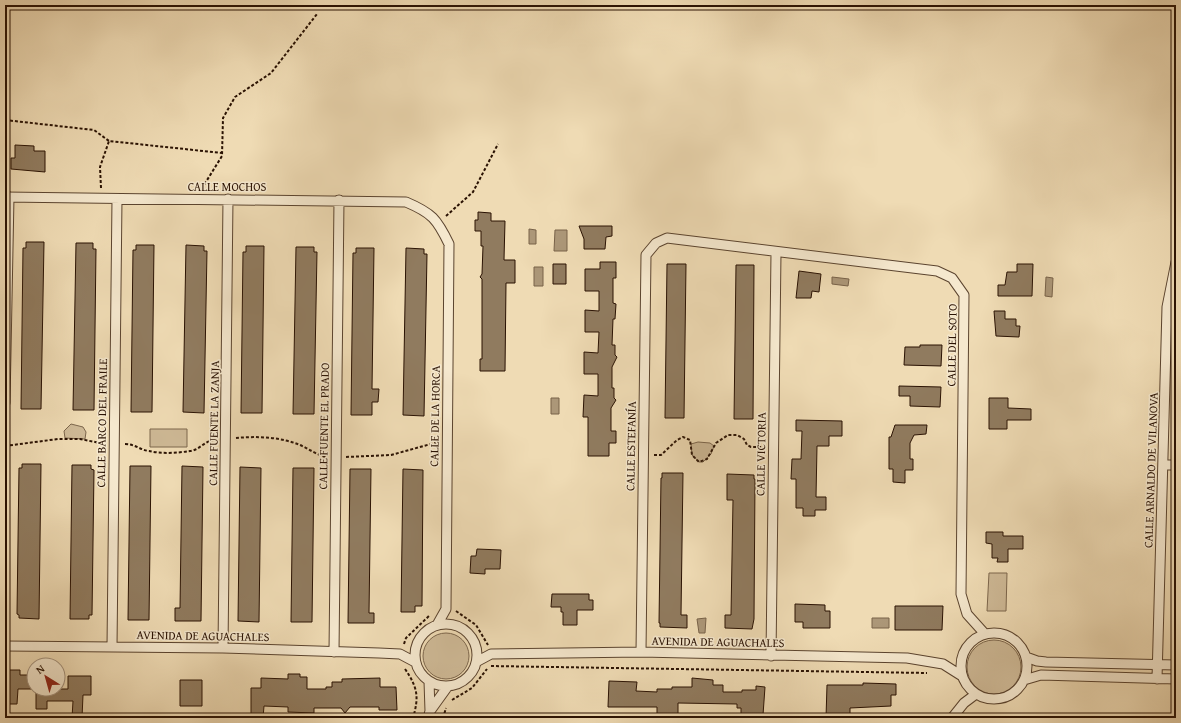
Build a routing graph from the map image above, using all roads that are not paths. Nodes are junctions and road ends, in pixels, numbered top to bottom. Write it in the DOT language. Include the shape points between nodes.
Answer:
graph roads {
  1 [pos="7,197"];
  2 [pos="117,199"];
  3 [pos="228,199"];
  4 [pos="339,200"];
  5 [pos="440,226"];
  6 [pos="656,243"];
  7 [pos="776,252"];
  8 [pos="1176,262"];
  9 [pos="1174,272"];
  10 [pos="5,403"];
  11 [pos="1162,465"];
  12 [pos="1176,465"];
  13 [pos="446,609"];
  14 [pos="970,619"];
  15 [pos="453,624"];
  16 [pos="437,625"];
  17 [pos="985,634"];
  18 [pos="974,640"];
  19 [pos="416,644"];
  20 [pos="5,646"];
  21 [pos="476,646"];
  22 [pos="112,647"];
  23 [pos="223,648"];
  24 [pos="334,652"];
  25 [pos="641,652"];
  26 [pos="400,654"];
  27 [pos="491,654"];
  28 [pos="771,656"];
  29 [pos="1026,657"];
  30 [pos="962,660"];
  31 [pos="478,661"];
  32 [pos="416,662"];
  33 [pos="943,664"];
  34 [pos="1158,665"];
  35 [pos="1176,665"];
  36 [pos="962,676"];
  37 [pos="1157,679"];
  38 [pos="1176,679"];
  39 [pos="1024,680"];
  40 [pos="429,681"];
  41 [pos="448,686"];
  42 [pos="976,694"];
  43 [pos="429,714"];
  44 [pos="952,718"];
  1 -- 2 [label="street, CALLE MOCHOS"];
  1 -- 10 [label="street"];
  2 -- 3 [label="street, CALLE MOCHOS"];
  2 -- 22 [label="street, CALLE BARCO DEL FRAILE"];
  3 -- 4 [label="street, CALLE MOCHOS"];
  3 -- 23 [label="street, CALLE FUENTE LA ZANJA"];
  4 -- 5 [label="street, CALLE MOCHOS" via="406,202 425,210"];
  4 -- 24 [label="street, CALLE FUENTE EL PRADO"];
  5 -- 13 [label="street, CALLE DE LA HORCA" via="449,244"];
  6 -- 7 [label="street, CALLE DEL SOTO" via="667,238"];
  6 -- 25 [label="street, CALLE ESTEFANÍA" via="646,255"];
  7 -- 14 [label="street, CALLE DEL SOTO" via="937,271 952,278 964,295 961,594"];
  7 -- 28 [label="street, CALLE VICTORIA"];
  8 -- 9 [label="street, CALLE ARNALDO DE VILANOVA"];
  9 -- 11 [label="street, CALLE ARNALDO DE VILANOVA" via="1167,307"];
  11 -- 12 [label="street"];
  11 -- 34 [label="street, CALLE ARNALDO DE VILANOVA"];
  13 -- 15 [label="street, CALLE DE LA HORCA"];
  13 -- 16 [label="street, CALLE DE LA HORCA"];
  14 -- 17 [label="street, CALLE DEL SOTO"];
  14 -- 18 [label="street, CALLE DEL SOTO"];
  15 -- 16 [label="street"];
  15 -- 21 [label="street" via="468,632"];
  16 -- 19 [label="street" via="424,633"];
  17 -- 18 [label="street"];
  17 -- 29 [label="street" via="994,633 1009,637 1019,644"];
  18 -- 30 [label="street"];
  19 -- 26 [label="street"];
  19 -- 32 [label="street"];
  20 -- 22 [label="street, AVENIDA DE AGUACHALES"];
  21 -- 27 [label="street, AVENIDA DE AGUACHALES"];
  21 -- 31 [label="street"];
  22 -- 23 [label="street, AVENIDA DE AGUACHALES"];
  23 -- 24 [label="street, AVENIDA DE AGUACHALES"];
  24 -- 26 [label="street, AVENIDA DE AGUACHALES"];
  25 -- 27 [label="street, AVENIDA DE AGUACHALES"];
  25 -- 28 [label="street, AVENIDA DE AGUACHALES"];
  26 -- 32 [label="street, AVENIDA DE AGUACHALES"];
  27 -- 31 [label="street, AVENIDA DE AGUACHALES"];
  28 -- 33 [label="street, AVENIDA DE AGUACHALES" via="907,658"];
  29 -- 34 [label="street" via="1046,662"];
  29 -- 39 [label="street" via="1027,669"];
  30 -- 33 [label="street, AVENIDA DE AGUACHALES"];
  30 -- 36 [label="street"];
  31 -- 41 [label="street" via="466,680"];
  32 -- 40 [label="street" via="421,673"];
  33 -- 36 [label="street, AVENIDA DE AGUACHALES"];
  34 -- 35 [label="street"];
  34 -- 37 [label="street, CALLE ARNALDO DE VILANOVA"];
  36 -- 42 [label="street"];
  37 -- 38 [label="street"];
  37 -- 39 [label="street" via="1041,675"];
  39 -- 42 [label="street" via="1016,690 1003,698 992,699"];
  40 -- 41 [label="street"];
  40 -- 43 [label="street"];
  41 -- 43 [label="street"];
  42 -- 44 [label="street" via="964,703"];
}
